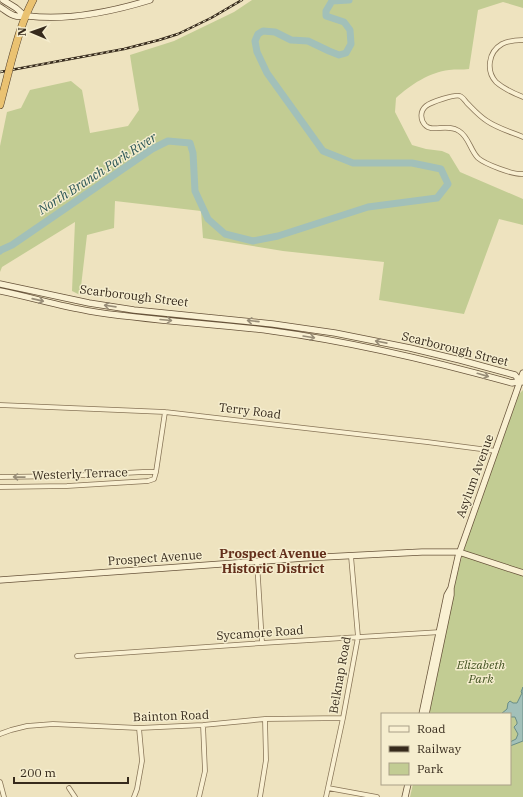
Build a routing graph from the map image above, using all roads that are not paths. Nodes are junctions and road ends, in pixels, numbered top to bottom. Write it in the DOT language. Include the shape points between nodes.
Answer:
graph roads {
  1 [pos="3,0"];
  2 [pos="33,0"];
  3 [pos="150,0"];
  4 [pos="0,7"];
  5 [pos="25,16"];
  6 [pos="523,40"];
  7 [pos="523,97"];
  8 [pos="0,106"];
  9 [pos="523,137"];
  10 [pos="523,174"];
  11 [pos="0,284"];
  12 [pos="0,291"];
  13 [pos="89,303"];
  14 [pos="88,310"];
  15 [pos="134,310"];
  16 [pos="204,316"];
  17 [pos="132,317"];
  18 [pos="203,324"];
  19 [pos="273,324"];
  20 [pos="272,331"];
  21 [pos="335,333"];
  22 [pos="334,341"];
  23 [pos="410,348"];
  24 [pos="408,356"];
  25 [pos="460,360"];
  26 [pos="459,368"];
  27 [pos="523,373"];
  28 [pos="522,382"];
  29 [pos="0,405"];
  30 [pos="165,412"];
  31 [pos="496,451"];
  32 [pos="156,472"];
  33 [pos="0,477"];
  34 [pos="0,486"];
  35 [pos="459,552"];
  36 [pos="351,556"];
  37 [pos="257,562"];
  38 [pos="523,573"];
  39 [pos="0,580"];
  40 [pos="442,632"];
  41 [pos="358,637"];
  42 [pos="262,643"];
  43 [pos="77,656"];
  44 [pos="422,713"];
  45 [pos="426,713"];
  46 [pos="343,718"];
  47 [pos="265,719"];
  48 [pos="203,725"];
  49 [pos="139,728"];
  50 [pos="0,734"];
  51 [pos="0,782"];
  52 [pos="408,785"];
  53 [pos="412,785"];
  54 [pos="69,788"];
  55 [pos="328,788"];
  56 [pos="4,797"];
  57 [pos="75,797"];
  58 [pos="134,797"];
  59 [pos="199,797"];
  60 [pos="260,797"];
  61 [pos="326,797"];
  62 [pos="377,797"];
  63 [pos="405,797"];
  64 [pos="409,797"];
  1 -- 5 [label="main road"];
  2 -- 5 [label="highway"];
  3 -- 5 [label="main road" via="84,15 45,18"];
  4 -- 5 [label="main road" via="14,16"];
  5 -- 8 [label="highway, bridge"];
  6 -- 7 [label="street" via="502,44 492,54 490,66 491,74 503,88"];
  9 -- 10 [label="street" via="487,122 461,96 449,97 427,105 422,113 422,121 426,126 451,127 464,134 478,158 502,170"];
  11 -- 13 [label="main road, Scarborough Street"];
  12 -- 14 [label="main road, Scarborough Street, one-way"];
  13 -- 14 [label="main road"];
  15 -- 13 [label="main road, Scarborough Street, one-way"];
  14 -- 17 [label="main road, Scarborough Street"];
  15 -- 16 [label="main road, Scarborough Street"];
  15 -- 17 [label="main road"];
  16 -- 18 [label="main road"];
  19 -- 16 [label="main road, Scarborough Street, one-way"];
  17 -- 18 [label="main road, Scarborough Street, one-way"];
  18 -- 20 [label="main road, Scarborough Street"];
  19 -- 20 [label="main road"];
  19 -- 21 [label="main road, Scarborough Street"];
  20 -- 22 [label="main road, Scarborough Street, one-way"];
  21 -- 22 [label="main road"];
  23 -- 21 [label="main road, Scarborough Street, one-way"];
  22 -- 24 [label="main road, Scarborough Street"];
  23 -- 24 [label="main road"];
  23 -- 25 [label="main road, Scarborough Street"];
  24 -- 26 [label="main road, Scarborough Street"];
  25 -- 26 [label="main road"];
  25 -- 28 [label="main road, Scarborough Street" via="516,375"];
  26 -- 28 [label="main road, Scarborough Street, one-way" via="512,383"];
  27 -- 28 [label="main road, Asylum Avenue"];
  28 -- 31 [label="main road, Asylum Avenue"];
  29 -- 30 [label="street, Terry Road"];
  30 -- 31 [label="street, Terry Road"];
  30 -- 32 [label="street"];
  31 -- 35 [label="main road, Asylum Avenue"];
  32 -- 33 [label="street, Westerly Terrace, one-way"];
  32 -- 34 [label="street, Westerly Terrace" via="154,479 148,481 67,486"];
  35 -- 36 [label="main road, Prospect Avenue"];
  35 -- 38 [label="main road, Prospect Avenue"];
  35 -- 40 [label="main road, Asylum Avenue" via="451,588 447,594"];
  36 -- 37 [label="main road, Prospect Avenue"];
  36 -- 41 [label="street, Belknap Road"];
  37 -- 39 [label="main road, Prospect Avenue"];
  37 -- 42 [label="street"];
  40 -- 41 [label="street, Sycamore Road"];
  40 -- 44 [label="main road, Asylum Avenue"];
  40 -- 45 [label="main road, Asylum Avenue"];
  41 -- 42 [label="street, Sycamore Road"];
  41 -- 46 [label="street, Belknap Road"];
  42 -- 43 [label="street, Sycamore Road"];
  46 -- 47 [label="street, Bainton Road"];
  46 -- 55 [label="street, Belknap Road"];
  47 -- 48 [label="street, Bainton Road"];
  47 -- 60 [label="street" via="266,760"];
  48 -- 49 [label="street, Bainton Road"];
  48 -- 59 [label="street" via="205,771"];
  49 -- 50 [label="street, Bainton Road" via="53,724 27,726"];
  49 -- 58 [label="street" via="142,761"];
  51 -- 56 [label="street"];
  52 -- 63 [label="main road"];
  53 -- 64 [label="main road"];
  54 -- 57 [label="street"];
  55 -- 61 [label="street, Belknap Road"];
  55 -- 62 [label="street"];
}
